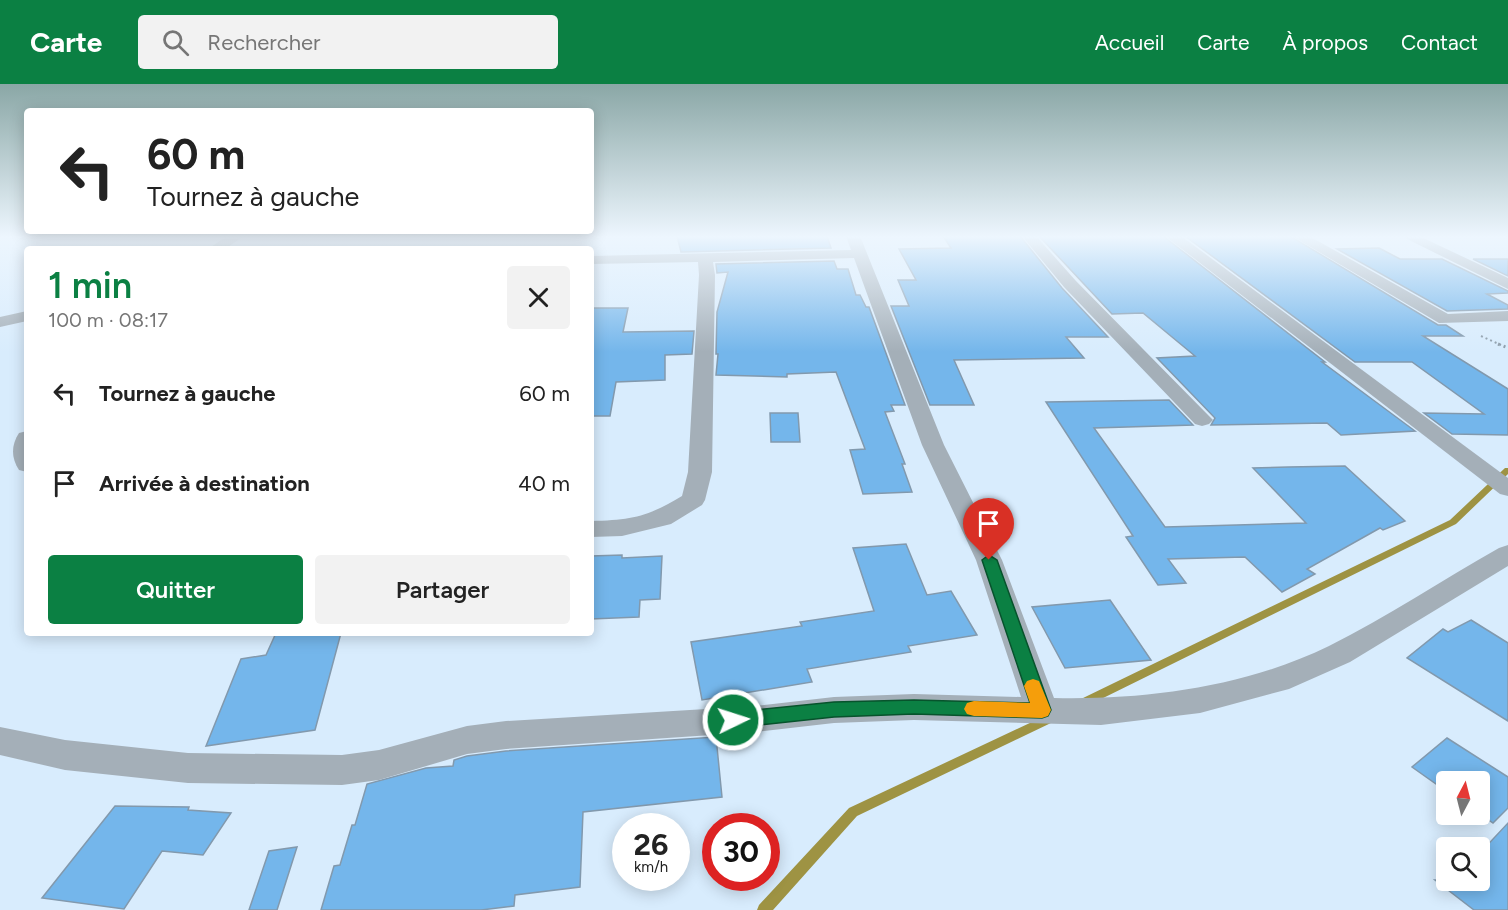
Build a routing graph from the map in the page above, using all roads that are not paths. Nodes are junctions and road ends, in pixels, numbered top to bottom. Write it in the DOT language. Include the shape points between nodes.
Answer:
graph roads {
  1 [pos="707,275"];
  2 [pos="867,275"];
  3 [pos="1062,275"];
  4 [pos="1223,275"];
  5 [pos="1367,275"];
  6 [pos="1488,275"];
  7 [pos="1508,284"];
  8 [pos="1508,316"];
  9 [pos="24,317"];
  10 [pos="0,322"];
  11 [pos="1202,420"];
  12 [pos="1508,489"];
  13 [pos="594,529"];
  14 [pos="1508,554"];
  15 [pos="1042,710"];
  16 [pos="0,741"];
  1 -- 13 [label="street" via="700,472 693,500 662,519"];
  2 -- 15 [label="street" via="933,445 989,560"];
  3 -- 11 [label="street"];
  4 -- 12 [label="street"];
  5 -- 8 [label="street" via="1445,319"];
  6 -- 7 [label="street"];
  9 -- 10 [label="street"];
  14 -- 15 [label="street" via="1339,654 1278,680 1200,700 1101,712"];
  15 -- 16 [label="street" via="834,710 756,719 506,735 467,740 380,765 342,770 188,768 65,755"];
}
